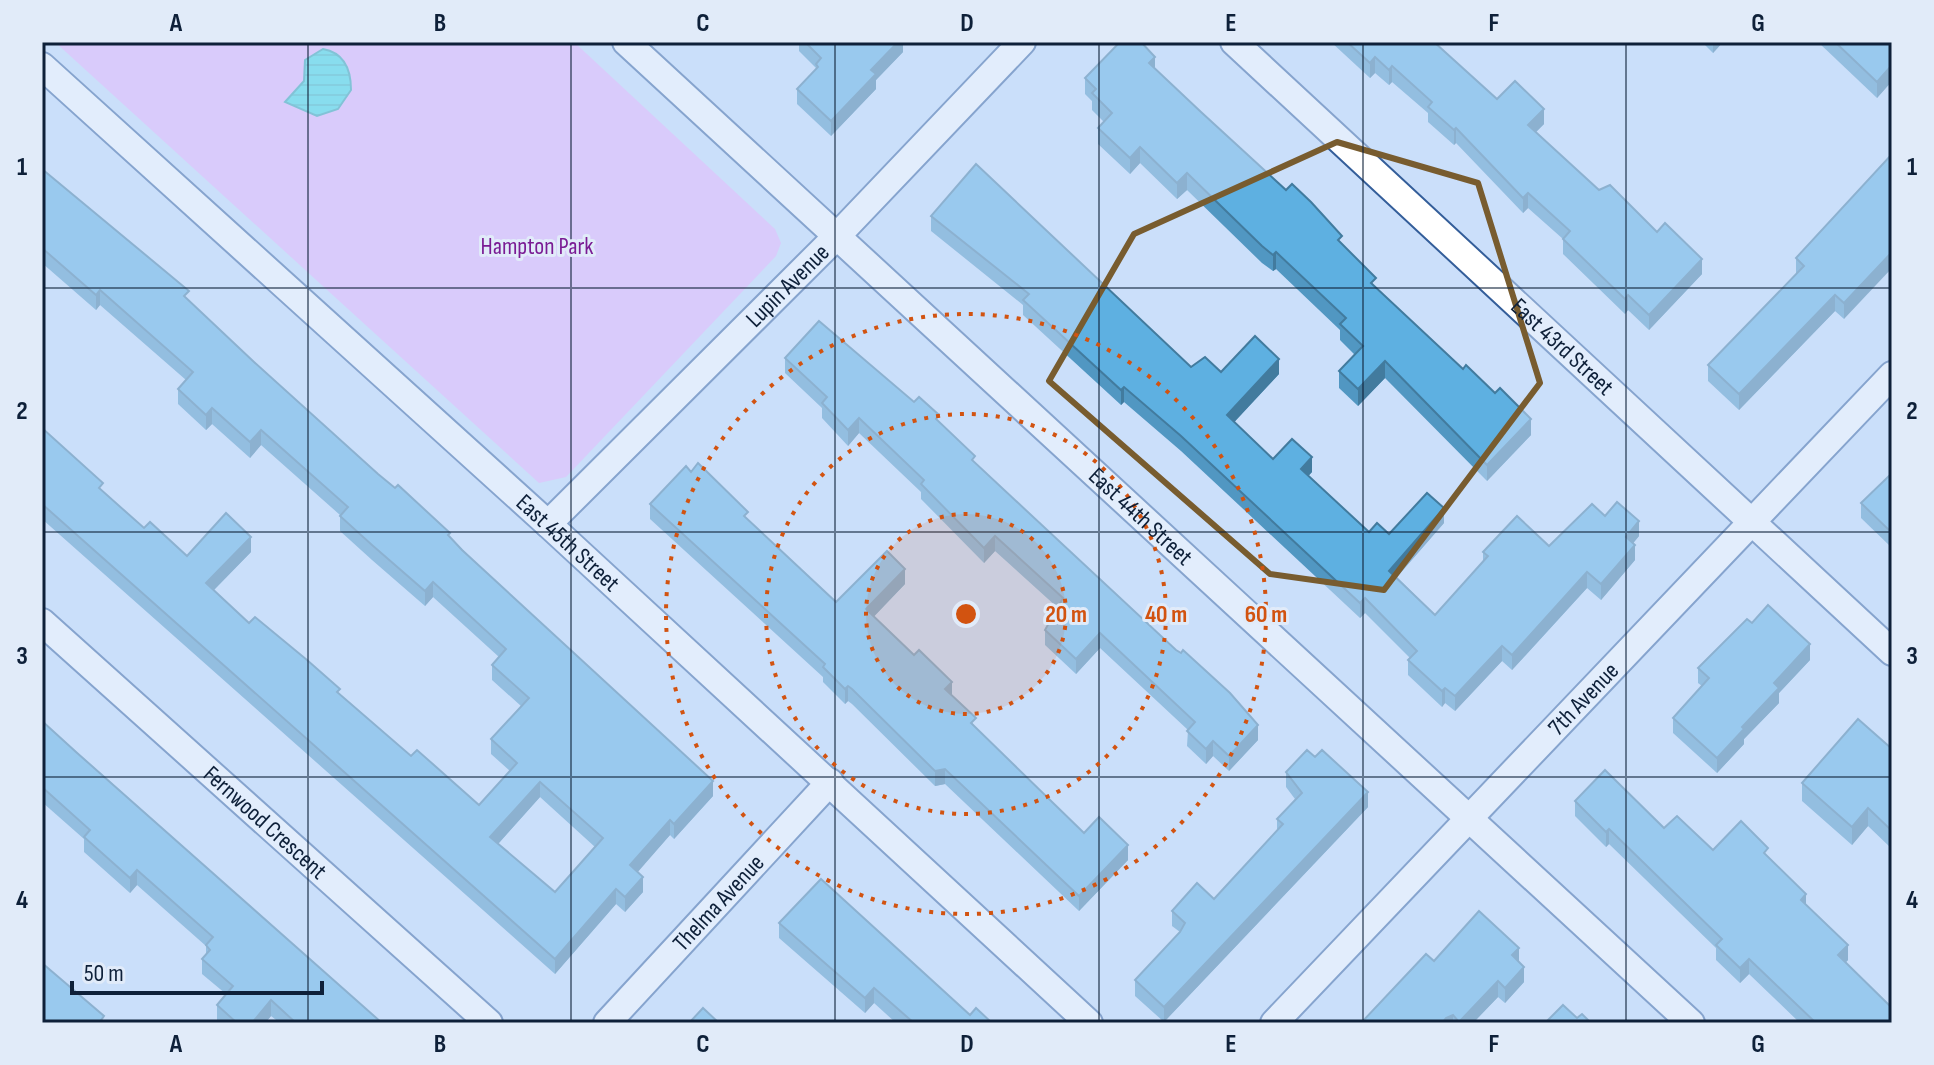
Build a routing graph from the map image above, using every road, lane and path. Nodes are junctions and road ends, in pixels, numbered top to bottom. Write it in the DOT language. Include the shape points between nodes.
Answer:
graph roads {
  1 [pos="626,42"];
  2 [pos="1022,42"];
  3 [pos="1234,42"];
  4 [pos="42,66"];
  5 [pos="837,236"];
  6 [pos="1892,375"];
  7 [pos="1752,522"];
  8 [pos="548,524"];
  9 [pos="42,622"];
  10 [pos="1892,652"];
  11 [pos="830,782"];
  12 [pos="1469,817"];
  13 [pos="489,1023"];
  14 [pos="607,1023"];
  15 [pos="1089,1023"];
  16 [pos="1274,1023"];
  17 [pos="1691,1023"];
  1 -- 5 [label="street, East 44th Street"];
  2 -- 5 [label="street, Lupin Avenue"];
  3 -- 7 [label="street, East 43rd Street"];
  4 -- 8 [label="street, East 45th Street"];
  5 -- 8 [label="street, Lupin Avenue"];
  5 -- 12 [label="street, East 44th Street"];
  6 -- 7 [label="street, 7th Avenue"];
  7 -- 10 [label="street, East 43rd Street"];
  7 -- 12 [label="street, 7th Avenue"];
  8 -- 11 [label="street, East 45th Street"];
  9 -- 13 [label="street, Fernwood Crescent"];
  11 -- 14 [label="street, Thelma Avenue"];
  11 -- 15 [label="street, East 45th Street"];
  12 -- 16 [label="street, 7th Avenue"];
  12 -- 17 [label="street, East 44th Street"];
}
